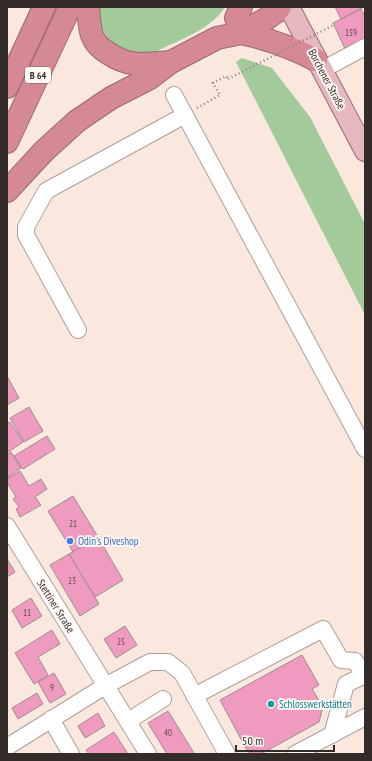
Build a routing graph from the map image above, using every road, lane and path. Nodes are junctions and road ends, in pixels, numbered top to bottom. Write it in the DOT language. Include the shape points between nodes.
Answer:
graph roads {
  1 [pos="44,7"];
  2 [pos="70,7"];
  3 [pos="88,7"];
  4 [pos="258,7"];
  5 [pos="280,7"];
  6 [pos="288,7"];
  7 [pos="239,20"];
  8 [pos="334,25"];
  9 [pos="365,47"];
  10 [pos="171,62"];
  11 [pos="319,65"];
  12 [pos="7,87"];
  13 [pos="174,95"];
  14 [pos="185,115"];
  15 [pos="7,142"];
  16 [pos="365,152"];
  17 [pos="7,191"];
  18 [pos="78,330"];
  19 [pos="365,449"];
  20 [pos="7,526"];
  21 [pos="364,675"];
  22 [pos="106,686"];
  23 [pos="194,696"];
  24 [pos="163,699"];
  25 [pos="365,717"];
  26 [pos="51,719"];
  27 [pos="128,721"];
  28 [pos="332,734"];
  29 [pos="7,747"];
  30 [pos="71,754"];
  31 [pos="148,754"];
  32 [pos="227,754"];
  33 [pos="295,754"];
  1 -- 12 [label="highway, B 64"];
  2 -- 15 [label="highway, B 64"];
  3 -- 10 [label="highway" via="92,34 100,49 128,64"];
  4 -- 7 [label="highway"];
  5 -- 7 [label="highway" via="266,19"];
  6 -- 11 [label="main road, Borchener Straße"];
  7 -- 10 [label="highway" via="217,38"];
  7 -- 11 [label="highway" via="274,41 295,49"];
  8 -- 14 [label="path, bridge" via="228,79 226,76 213,83 220,95"];
  9 -- 11 [label="street"];
  10 -- 17 [label="highway" via="150,78 111,98 77,121 44,151"];
  11 -- 16 [label="main road, Borchener Straße"];
  13 -- 14 [label="street"];
  14 -- 18 [label="street" via="46,191 26,227 26,235"];
  14 -- 19 [label="street"];
  20 -- 22 [label="street, Stettiner Straße"];
  21 -- 23 [label="street" via="355,661 340,660 323,629"];
  21 -- 28 [label="street" via="346,684"];
  22 -- 23 [label="street" via="150,662 168,662 182,673"];
  22 -- 26 [label="street"];
  22 -- 27 [label="street, Stettiner Straße"];
  23 -- 32 [label="street"];
  24 -- 27 [label="street"];
  25 -- 28 [label="street"];
  26 -- 29 [label="street"];
  26 -- 30 [label="street"];
  27 -- 31 [label="street, Stettiner Straße"];
  28 -- 33 [label="street"];
}
